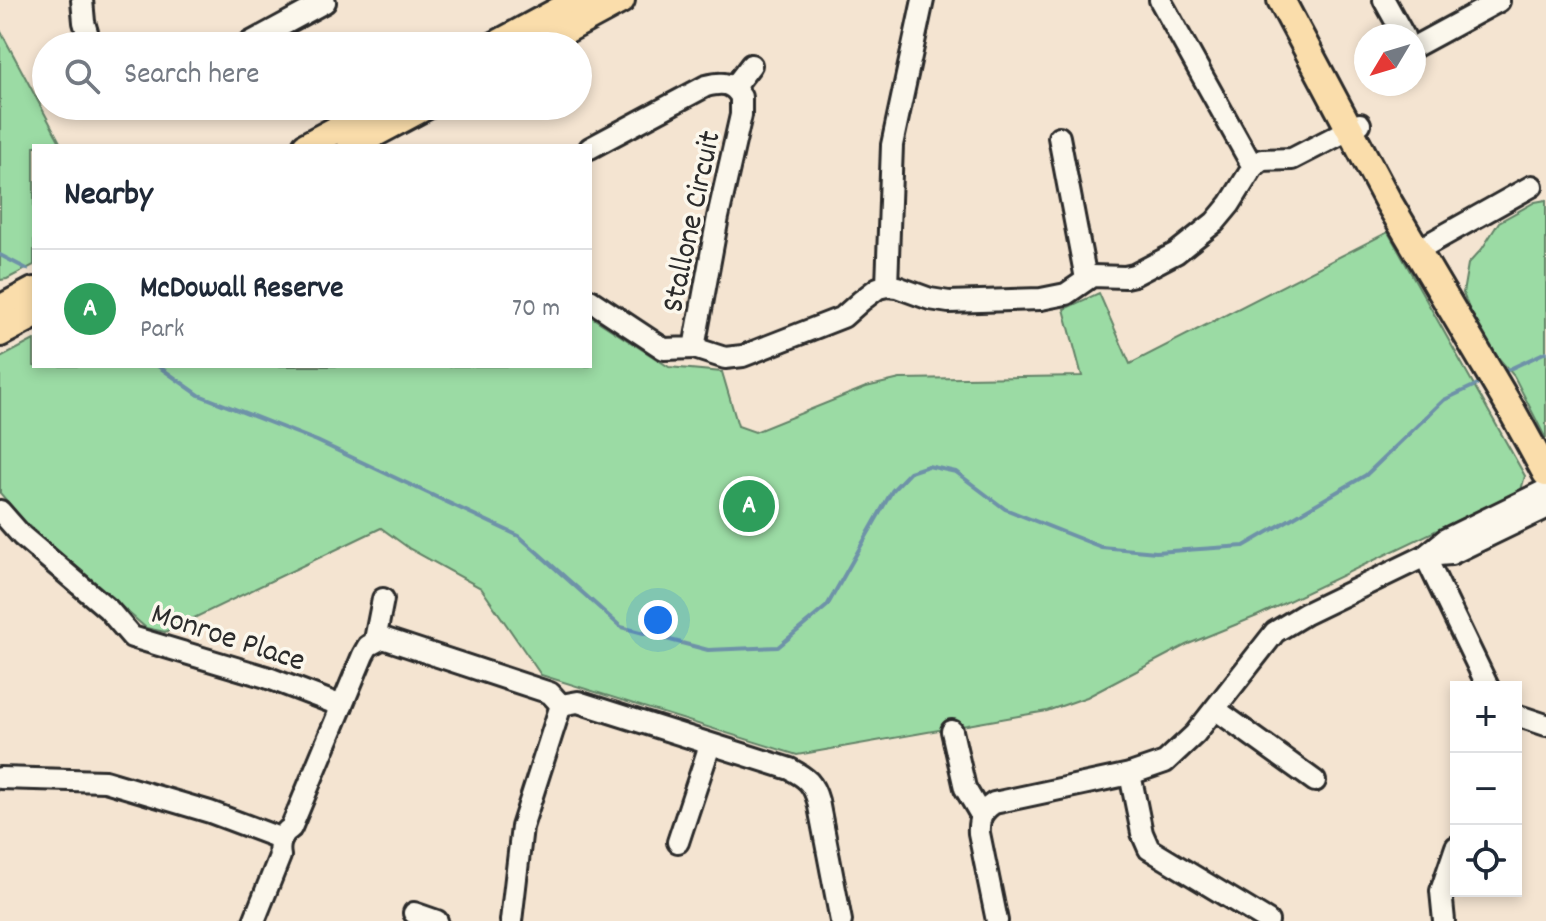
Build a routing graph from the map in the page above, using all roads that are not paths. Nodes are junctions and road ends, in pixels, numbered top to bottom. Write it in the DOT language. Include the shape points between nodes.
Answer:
graph roads {
  1 [pos="82,0"];
  2 [pos="579,0"];
  3 [pos="621,0"];
  4 [pos="923,0"];
  5 [pos="1160,0"];
  6 [pos="1281,0"];
  7 [pos="1299,0"];
  8 [pos="1384,0"];
  9 [pos="325,2"];
  10 [pos="1500,2"];
  11 [pos="1397,24"];
  12 [pos="87,32"];
  13 [pos="270,32"];
  14 [pos="520,32"];
  15 [pos="562,32"];
  16 [pos="1426,41"];
  17 [pos="751,65"];
  18 [pos="734,87"];
  19 [pos="355,120"];
  20 [pos="400,120"];
  21 [pos="1355,127"];
  22 [pos="1059,137"];
  23 [pos="310,144"];
  24 [pos="355,144"];
  25 [pos="592,147"];
  26 [pos="1253,167"];
  27 [pos="1532,186"];
  28 [pos="1423,247"];
  29 [pos="1086,279"];
  30 [pos="887,286"];
  31 [pos="32,292"];
  32 [pos="1444,292"];
  33 [pos="592,301"];
  34 [pos="0,309"];
  35 [pos="32,316"];
  36 [pos="0,333"];
  37 [pos="694,348"];
  38 [pos="1546,473"];
  39 [pos="1546,490"];
  40 [pos="1546,508"];
  41 [pos="0,511"];
  42 [pos="1425,556"];
  43 [pos="383,599"];
  44 [pos="375,640"];
  45 [pos="1485,681"];
  46 [pos="561,705"];
  47 [pos="342,706"];
  48 [pos="1215,709"];
  49 [pos="1522,717"];
  50 [pos="1546,725"];
  51 [pos="952,731"];
  52 [pos="710,745"];
  53 [pos="1130,774"];
  54 [pos="0,778"];
  55 [pos="1315,781"];
  56 [pos="981,815"];
  57 [pos="282,839"];
  58 [pos="678,842"];
  59 [pos="1450,865"];
  60 [pos="414,913"];
  61 [pos="254,921"];
  62 [pos="437,921"];
  63 [pos="511,921"];
  64 [pos="841,921"];
  65 [pos="997,921"];
  66 [pos="1268,921"];
  67 [pos="1444,921"];
  1 -- 12 [label="street"];
  2 -- 14 [label="main road"];
  3 -- 15 [label="main road"];
  4 -- 30 [label="street" via="892,145"];
  5 -- 26 [label="street"];
  6 -- 21 [label="main road"];
  7 -- 21 [label="main road"];
  8 -- 11 [label="street"];
  9 -- 13 [label="street"];
  10 -- 16 [label="street"];
  17 -- 18 [label="street, Stallone Circuit"];
  18 -- 25 [label="street, Stallone Circuit" via="706,86"];
  18 -- 37 [label="street, Stallone Circuit" via="741,97 741,115"];
  19 -- 23 [label="main road"];
  20 -- 24 [label="main road"];
  21 -- 26 [label="street" via="1292,159 1262,160"];
  21 -- 28 [label="main road"];
  21 -- 32 [label="main road"];
  22 -- 29 [label="street"];
  26 -- 29 [label="street" via="1215,222 1176,253 1134,275"];
  27 -- 28 [label="street"];
  28 -- 32 [label="main road"];
  29 -- 30 [label="street" via="1066,294 1041,299 949,302"];
  30 -- 37 [label="street" via="843,317 743,356 725,358"];
  31 -- 34 [label="main road"];
  32 -- 38 [label="main road"];
  33 -- 37 [label="street, Stallone Circuit" via="664,349"];
  35 -- 36 [label="main road"];
  39 -- 42 [label="street" via="1446,539"];
  40 -- 42 [label="street" via="1451,554"];
  41 -- 47 [label="street, Monroe Place" via="132,637"];
  42 -- 45 [label="street"];
  42 -- 48 [label="street" via="1275,632"];
  43 -- 44 [label="street"];
  44 -- 46 [label="street" via="383,638 550,693"];
  44 -- 47 [label="street" via="363,655"];
  46 -- 52 [label="street" via="578,702"];
  46 -- 63 [label="street" via="522,827"];
  47 -- 57 [label="street"];
  48 -- 53 [label="street" via="1174,756"];
  48 -- 55 [label="street"];
  49 -- 50 [label="street"];
  51 -- 56 [label="street" via="965,788"];
  52 -- 58 [label="street"];
  52 -- 64 [label="street" via="790,769 813,785"];
  53 -- 56 [label="street" via="994,803"];
  53 -- 66 [label="street" via="1149,849"];
  54 -- 57 [label="street" via="105,781"];
  56 -- 65 [label="street" via="979,833"];
  57 -- 61 [label="street"];
  59 -- 67 [label="street" via="1441,891"];
  60 -- 62 [label="street"];
}
